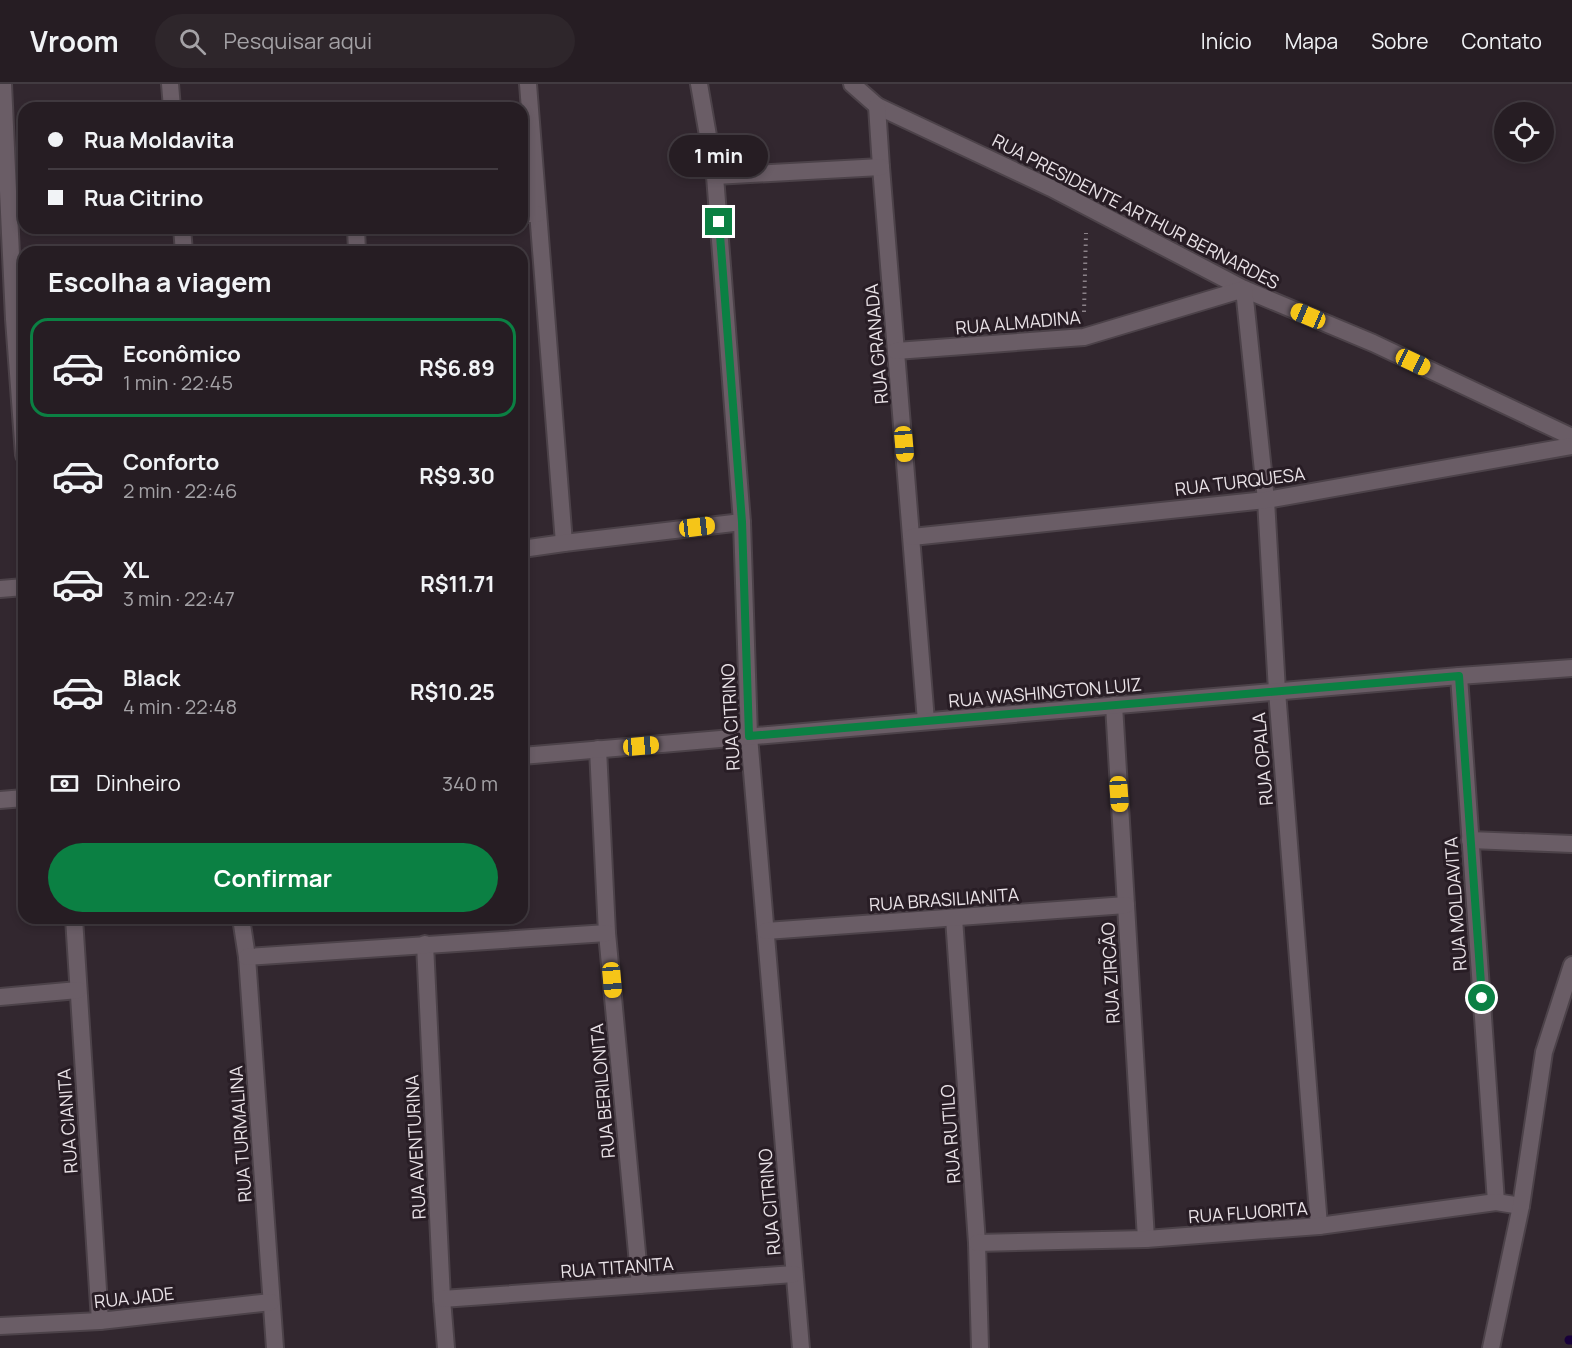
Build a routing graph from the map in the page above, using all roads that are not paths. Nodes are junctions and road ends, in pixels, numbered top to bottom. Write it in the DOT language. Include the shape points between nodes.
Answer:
graph roads {
  1 [pos="3,84"];
  2 [pos="170,84"];
  3 [pos="528,84"];
  4 [pos="699,84"];
  5 [pos="852,84"];
  6 [pos="172,102"];
  7 [pos="877,106"];
  8 [pos="4,161"];
  9 [pos="881,167"];
  10 [pos="715,176"];
  11 [pos="530,214"];
  12 [pos="1244,289"];
  13 [pos="7,319"];
  14 [pos="896,351"];
  15 [pos="18,407"];
  16 [pos="1572,437"];
  17 [pos="1572,446"];
  18 [pos="1266,500"];
  19 [pos="742,522"];
  20 [pos="912,537"];
  21 [pos="564,543"];
  22 [pos="528,548"];
  23 [pos="18,588"];
  24 [pos="0,589"];
  25 [pos="1572,668"];
  26 [pos="1459,676"];
  27 [pos="1277,691"];
  28 [pos="1114,705"];
  29 [pos="926,721"];
  30 [pos="749,736"];
  31 [pos="598,750"];
  32 [pos="528,756"];
  33 [pos="18,798"];
  34 [pos="0,800"];
  35 [pos="1470,840"];
  36 [pos="1572,844"];
  37 [pos="1126,905"];
  38 [pos="954,918"];
  39 [pos="74,924"];
  40 [pos="242,924"];
  41 [pos="765,931"];
  42 [pos="607,933"];
  43 [pos="425,944"];
  44 [pos="247,957"];
  45 [pos="1572,965"];
  46 [pos="78,990"];
  47 [pos="0,997"];
  48 [pos="1496,1202"];
  49 [pos="1521,1206"];
  50 [pos="1319,1226"];
  51 [pos="1146,1239"];
  52 [pos="977,1244"];
  53 [pos="794,1274"];
  54 [pos="640,1285"];
  55 [pos="442,1299"];
  56 [pos="271,1302"];
  57 [pos="100,1321"];
  58 [pos="0,1326"];
  59 [pos="274,1348"];
  60 [pos="446,1348"];
  61 [pos="801,1348"];
  62 [pos="980,1348"];
  63 [pos="1491,1348"];
  1 -- 8 [label="street"];
  2 -- 6 [label="street"];
  3 -- 11 [label="street"];
  4 -- 10 [label="street, RUA CITRINO"];
  5 -- 7 [label="street, RUA PRESIDENTE ARTHUR BERNARDES"];
  7 -- 9 [label="street, RUA GRANADA"];
  7 -- 12 [label="street, RUA PRESIDENTE ARTHUR BERNARDES" via="1051,188"];
  8 -- 13 [label="street"];
  9 -- 10 [label="street"];
  9 -- 14 [label="street, RUA GRANADA"];
  10 -- 19 [label="street, RUA CITRINO"];
  11 -- 21 [label="street"];
  12 -- 14 [label="street, RUA ALMADINA" via="1084,337"];
  12 -- 16 [label="street, RUA PRESIDENTE ARTHUR BERNARDES" via="1373,343"];
  12 -- 18 [label="street, RUA OPALA"];
  13 -- 15 [label="street"];
  14 -- 20 [label="street, RUA GRANADA"];
  17 -- 18 [label="street, RUA TURQUESA"];
  18 -- 20 [label="street, RUA TURQUESA"];
  18 -- 27 [label="street, RUA OPALA"];
  19 -- 21 [label="street"];
  19 -- 30 [label="street, RUA CITRINO"];
  20 -- 29 [label="street, RUA GRANADA"];
  21 -- 22 [label="street"];
  23 -- 24 [label="street"];
  25 -- 26 [label="street, RUA WASHINGTON LUIZ"];
  26 -- 27 [label="street, RUA WASHINGTON LUIZ"];
  26 -- 35 [label="street, RUA MOLDAVITA"];
  27 -- 28 [label="street, RUA WASHINGTON LUIZ"];
  27 -- 50 [label="street, RUA OPALA"];
  28 -- 29 [label="street, RUA WASHINGTON LUIZ"];
  28 -- 37 [label="street, RUA ZIRCÃO"];
  29 -- 30 [label="street, RUA WASHINGTON LUIZ"];
  30 -- 31 [label="street, RUA WASHINGTON LUIZ"];
  30 -- 41 [label="street, RUA CITRINO"];
  31 -- 32 [label="street, RUA WASHINGTON LUIZ"];
  31 -- 42 [label="street, RUA BERILONITA"];
  33 -- 34 [label="street"];
  35 -- 36 [label="street"];
  35 -- 48 [label="street, RUA MOLDAVITA"];
  37 -- 38 [label="street, RUA BRASILIANITA"];
  37 -- 51 [label="street, RUA ZIRCÃO"];
  38 -- 41 [label="street, RUA BRASILIANITA"];
  38 -- 52 [label="street, RUA RUTILO"];
  39 -- 46 [label="street, RUA CIANITA"];
  40 -- 44 [label="street, RUA TURMALINA"];
  41 -- 53 [label="street, RUA CITRINO"];
  42 -- 43 [label="street"];
  42 -- 54 [label="street, RUA BERILONITA"];
  43 -- 44 [label="street"];
  43 -- 55 [label="street, RUA AVENTURINA"];
  44 -- 56 [label="street, RUA TURMALINA"];
  45 -- 49 [label="street" via="1544,1052"];
  46 -- 47 [label="street"];
  46 -- 57 [label="street, RUA CIANITA"];
  48 -- 49 [label="street, RUA FLUORITA"];
  48 -- 50 [label="street, RUA FLUORITA"];
  49 -- 63 [label="street"];
  50 -- 51 [label="street, RUA FLUORITA"];
  51 -- 52 [label="street, RUA FLUORITA"];
  52 -- 62 [label="street, RUA RUTILO"];
  53 -- 54 [label="street, RUA TITANITA"];
  53 -- 61 [label="street, RUA CITRINO"];
  54 -- 55 [label="street, RUA TITANITA"];
  55 -- 60 [label="street, RUA AVENTURINA"];
  56 -- 57 [label="street, RUA JADE"];
  56 -- 59 [label="street, RUA TURMALINA"];
  57 -- 58 [label="street, RUA JADE"];
}
